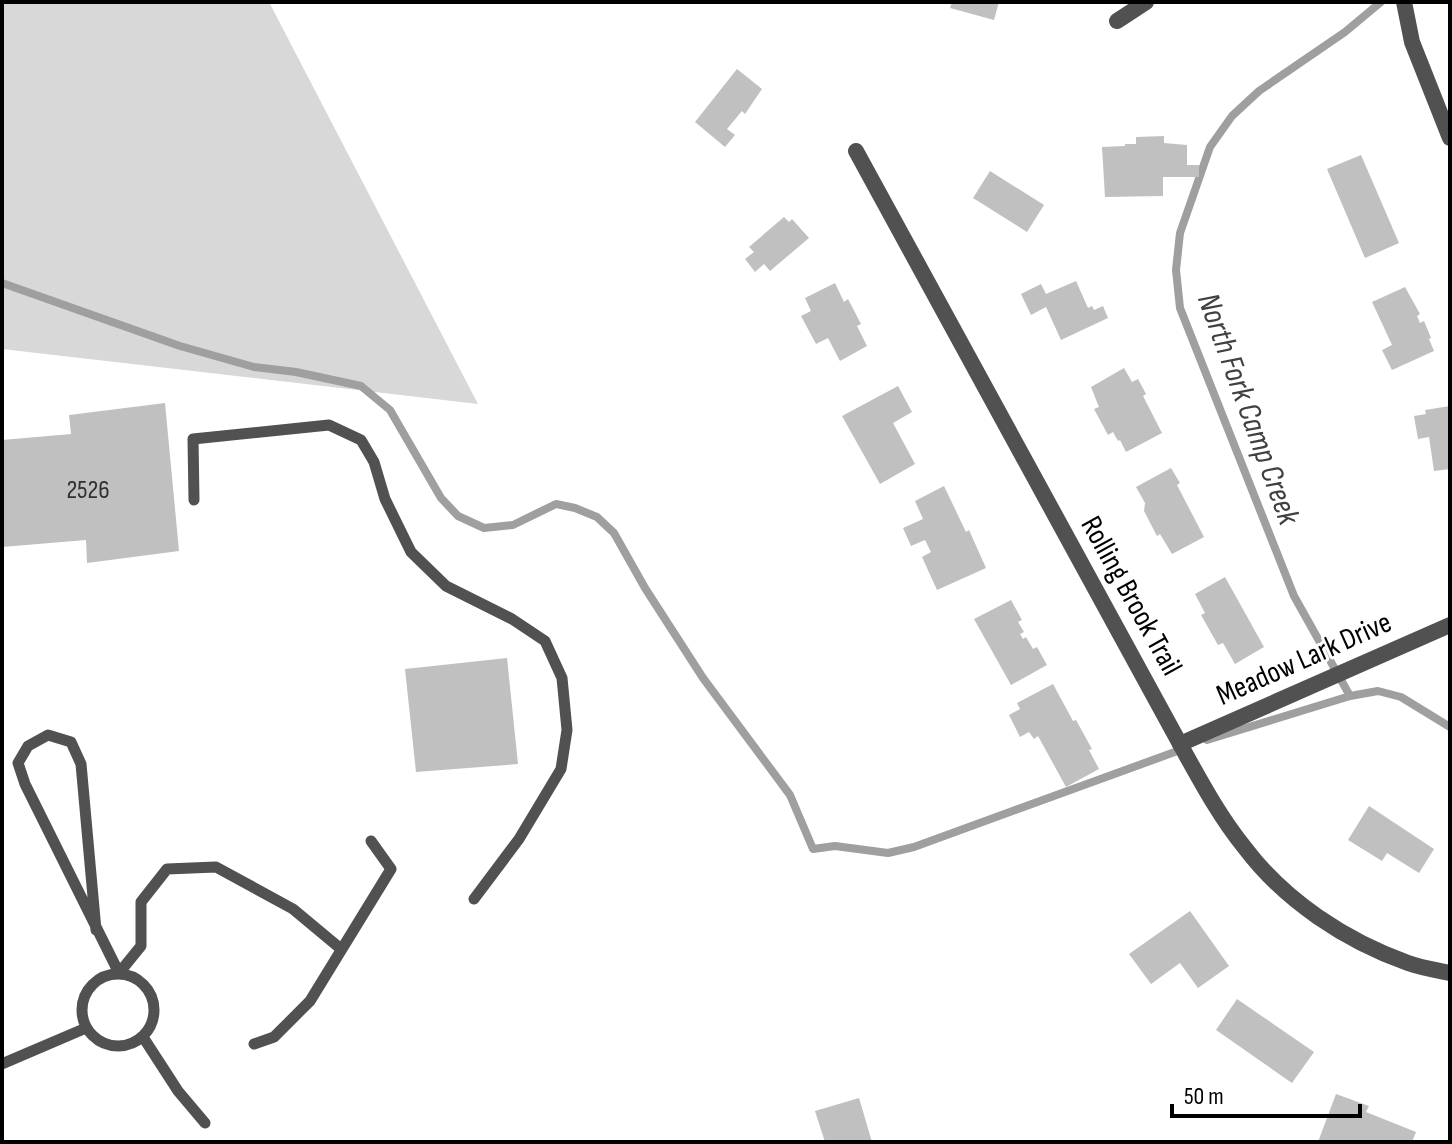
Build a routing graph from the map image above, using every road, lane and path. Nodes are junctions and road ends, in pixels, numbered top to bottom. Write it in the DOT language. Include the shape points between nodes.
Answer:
graph roads {
  1 [pos="1146,2"];
  2 [pos="1404,2"];
  3 [pos="1117,21"];
  4 [pos="1450,138"];
  5 [pos="856,151"];
  6 [pos="194,500"];
  7 [pos="1450,625"];
  8 [pos="1180,744"];
  9 [pos="371,841"];
  10 [pos="474,899"];
  11 [pos="96,930"];
  12 [pos="341,949"];
  13 [pos="119,973"];
  14 [pos="1450,973"];
  15 [pos="86,1028"];
  16 [pos="143,1037"];
  17 [pos="254,1044"];
  18 [pos="2,1064"];
  19 [pos="205,1123"];
  1 -- 3 [label="street"];
  2 -- 4 [label="street" via="1412,42"];
  5 -- 8 [label="street, Rolling Brook Trail"];
  6 -- 10 [label="lane" via="193,439 329,425 361,440 411,552 446,586 545,641 562,678 567,730 561,769 519,839"];
  7 -- 8 [label="street, Meadow Lark Drive"];
  8 -- 14 [label="street, Rolling Brook Trail" via="1217,809 1281,887 1364,944 1410,964"];
  9 -- 12 [label="lane" via="391,869"];
  11 -- 11 [label="lane" via="81,764 71,742 48,735 28,746 18,763"];
  11 -- 13 [label="lane"];
  12 -- 13 [label="lane" via="293,909 216,867 167,869 141,902 141,946"];
  12 -- 17 [label="lane" via="310,1001 274,1037"];
  13 -- 15 [label="lane" via="100,977 86,991 81,1010"];
  13 -- 16 [label="lane" via="137,978 150,991 155,1009"];
  15 -- 16 [label="lane" via="113,1046"];
  15 -- 18 [label="lane"];
  16 -- 19 [label="lane"];
}
